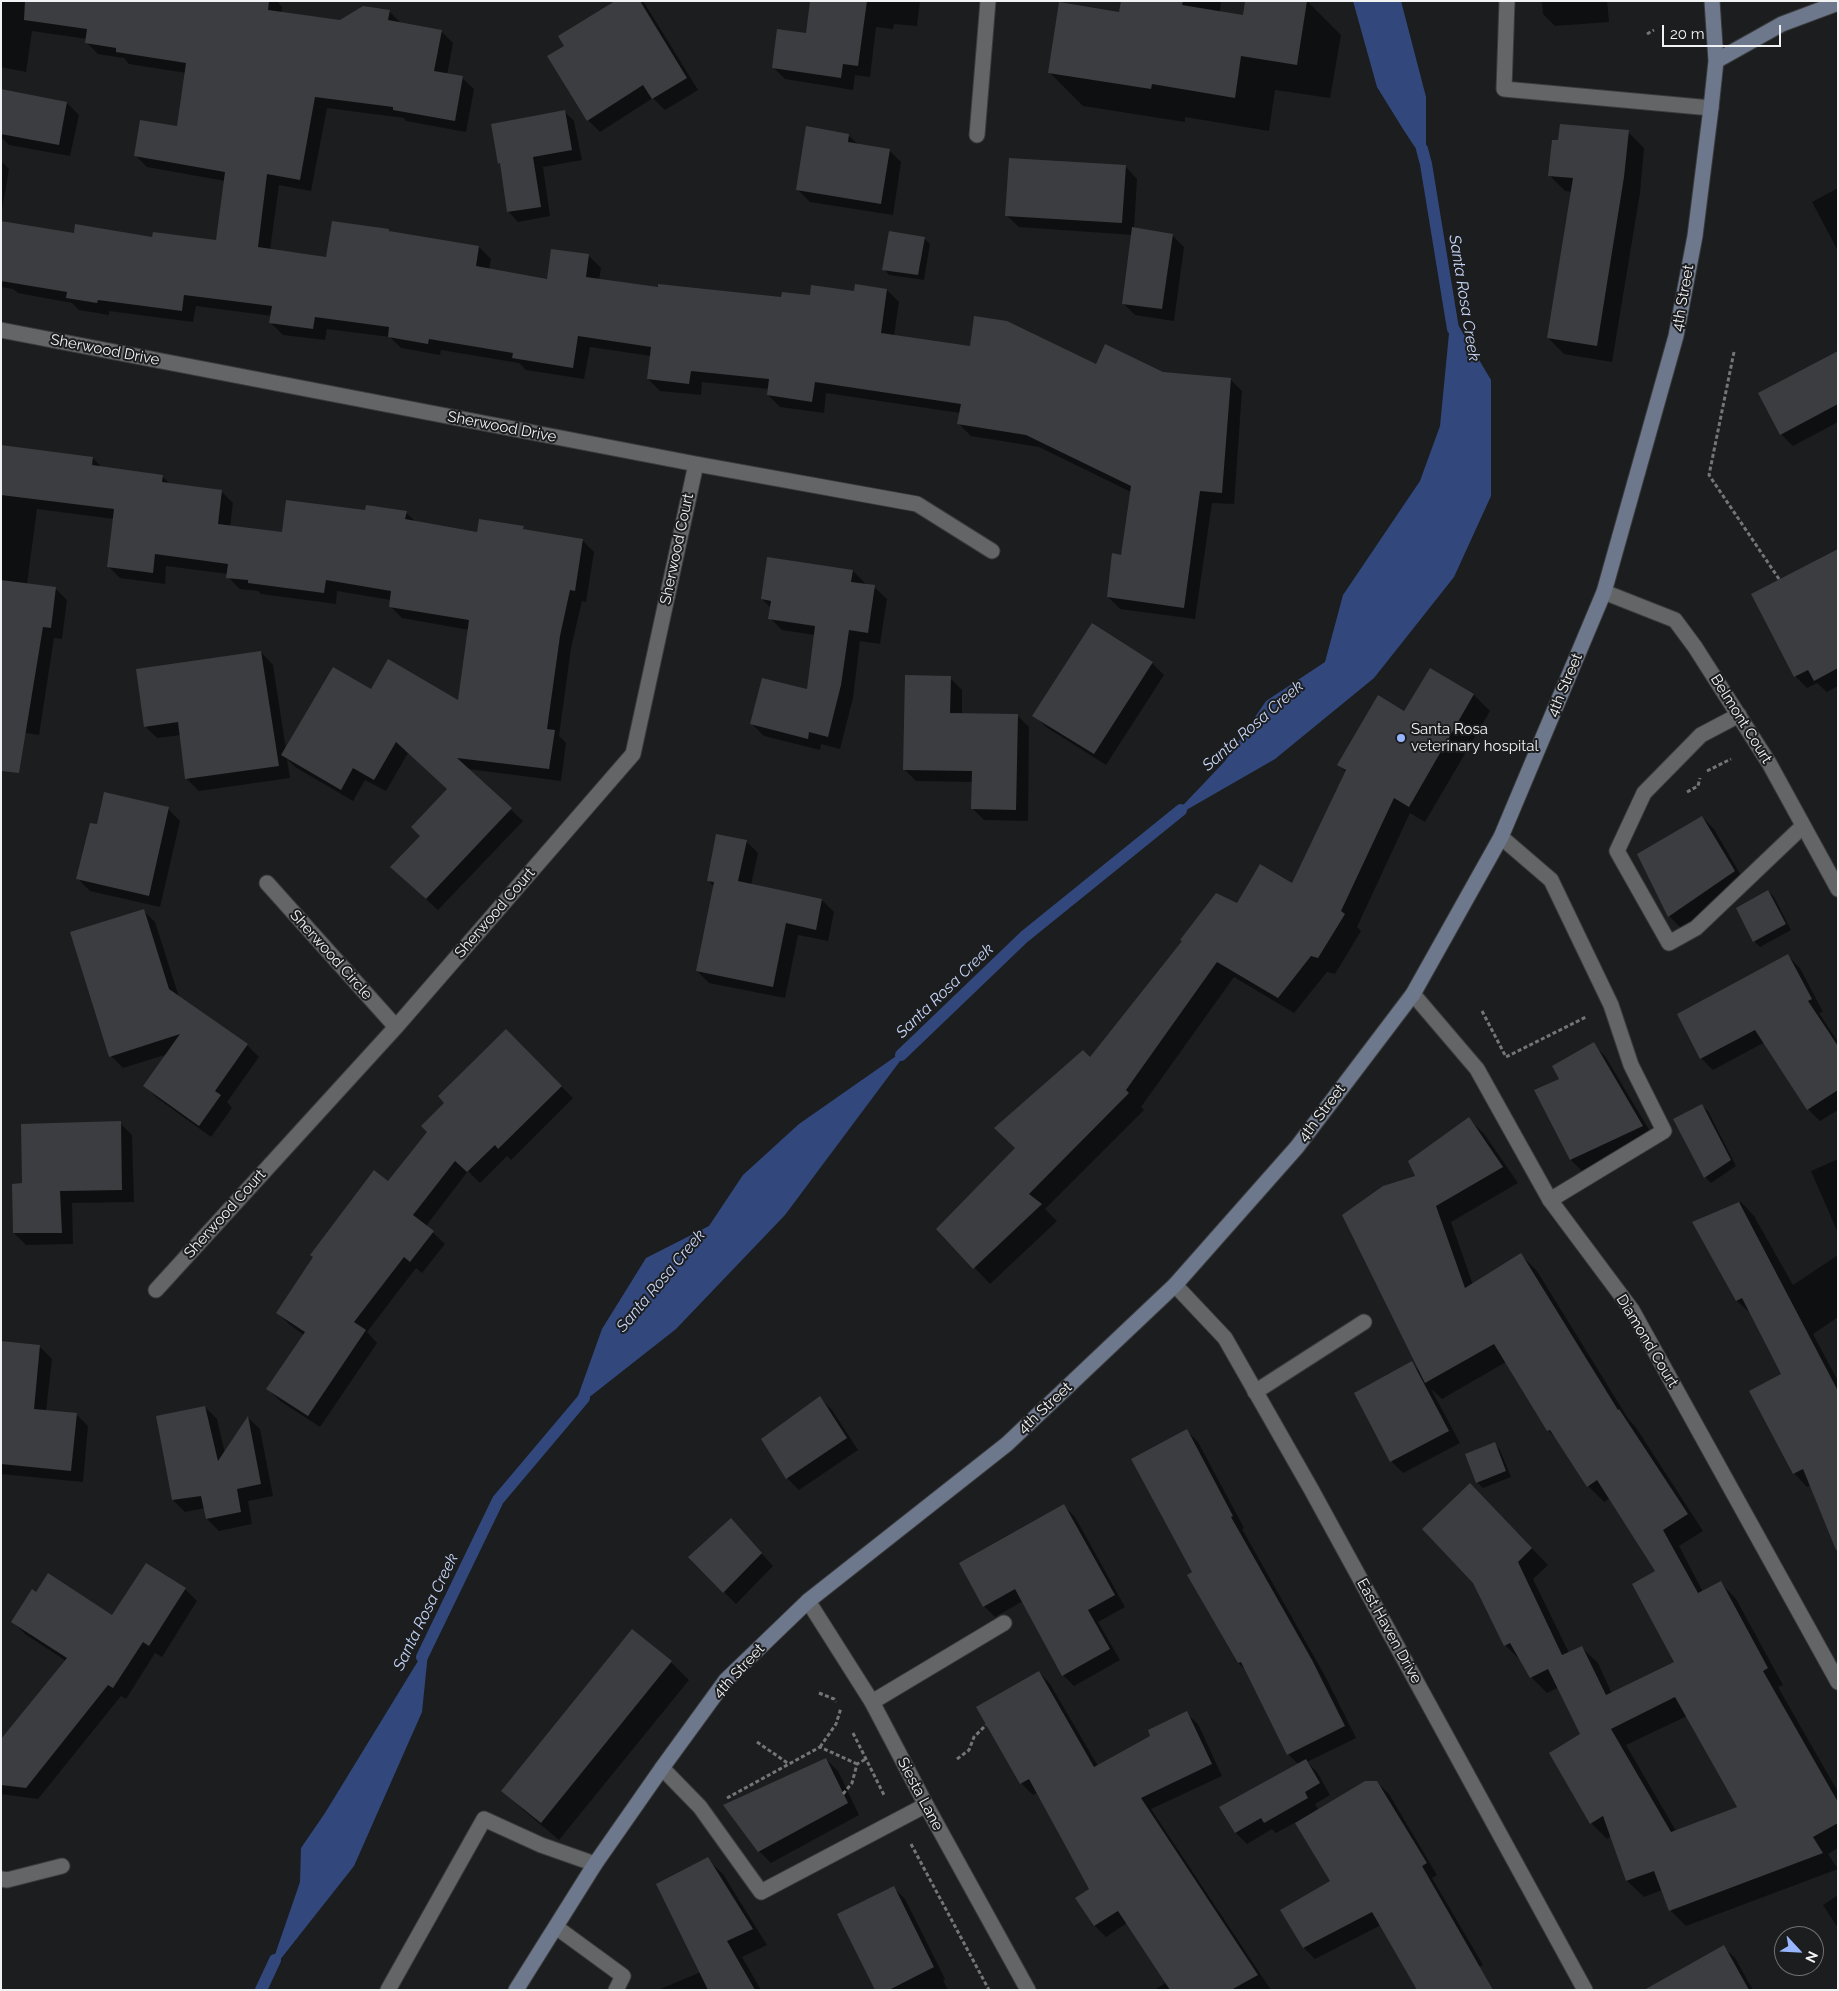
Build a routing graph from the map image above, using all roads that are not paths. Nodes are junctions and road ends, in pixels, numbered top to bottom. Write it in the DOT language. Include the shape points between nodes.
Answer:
graph roads {
  1 [pos="988,1"];
  2 [pos="1507,1"];
  3 [pos="1712,1"];
  4 [pos="1837,6"];
  5 [pos="1716,61"];
  6 [pos="1711,108"];
  7 [pos="977,136"];
  8 [pos="1,330"];
  9 [pos="696,464"];
  10 [pos="992,550"];
  11 [pos="1604,592"];
  12 [pos="1739,715"];
  13 [pos="1804,826"];
  14 [pos="1501,837"];
  15 [pos="267,883"];
  16 [pos="1838,889"];
  17 [pos="1413,994"];
  18 [pos="396,1027"];
  19 [pos="1550,1200"];
  20 [pos="1175,1285"];
  21 [pos="156,1290"];
  22 [pos="1364,1322"];
  23 [pos="1255,1392"];
  24 [pos="808,1600"];
  25 [pos="1004,1623"];
  26 [pos="1838,1682"];
  27 [pos="872,1702"];
  28 [pos="662,1768"];
  29 [pos="926,1805"];
  30 [pos="595,1864"];
  31 [pos="62,1866"];
  32 [pos="1,1879"];
  33 [pos="556,1927"];
  34 [pos="388,1990"];
  35 [pos="516,1990"];
  36 [pos="616,1990"];
  37 [pos="1028,1990"];
  38 [pos="1585,1990"];
  1 -- 7 [label="street"];
  2 -- 6 [label="street" via="1504,89"];
  3 -- 5 [label="main road, 4th Street"];
  4 -- 5 [label="main road" via="1782,24"];
  5 -- 6 [label="main road, 4th Street"];
  6 -- 11 [label="main road, 4th Street" via="1694,236 1676,336"];
  8 -- 9 [label="street, Sherwood Drive"];
  9 -- 10 [label="street, Sherwood Drive" via="917,504"];
  9 -- 18 [label="street, Sherwood Court" via="633,754"];
  11 -- 12 [label="street, Belmont Court" via="1675,620"];
  11 -- 14 [label="main road, 4th Street"];
  12 -- 13 [label="street, Belmont Court"];
  12 -- 13 [label="street" via="1701,734 1644,792 1617,851 1669,942 1696,928"];
  13 -- 16 [label="street, Belmont Court"];
  14 -- 17 [label="main road, 4th Street"];
  14 -- 19 [label="street" via="1551,880 1611,1005 1631,1065 1664,1131"];
  15 -- 18 [label="street, Sherwood Circle"];
  17 -- 19 [label="street, Diamond Court" via="1477,1069"];
  17 -- 20 [label="main road, 4th Street" via="1297,1147"];
  18 -- 21 [label="street, Sherwood Court"];
  19 -- 26 [label="street, Diamond Court" via="1632,1310"];
  20 -- 23 [label="street, East Haven Drive" via="1225,1338"];
  20 -- 24 [label="main road, 4th Street" via="1007,1444"];
  22 -- 23 [label="street"];
  23 -- 38 [label="street, East Haven Drive"];
  24 -- 27 [label="street, Siesta Lane"];
  24 -- 28 [label="main road, 4th Street" via="726,1680"];
  25 -- 27 [label="street"];
  27 -- 29 [label="street, Siesta Lane"];
  28 -- 29 [label="street" via="700,1807 761,1892"];
  28 -- 30 [label="main road, 4th Street"];
  29 -- 37 [label="street, Siesta Lane"];
  30 -- 33 [label="main road, 4th Street"];
  30 -- 34 [label="street" via="541,1845 484,1818"];
  31 -- 32 [label="street"];
  33 -- 35 [label="main road, 4th Street"];
  33 -- 36 [label="street" via="623,1976"];
}
